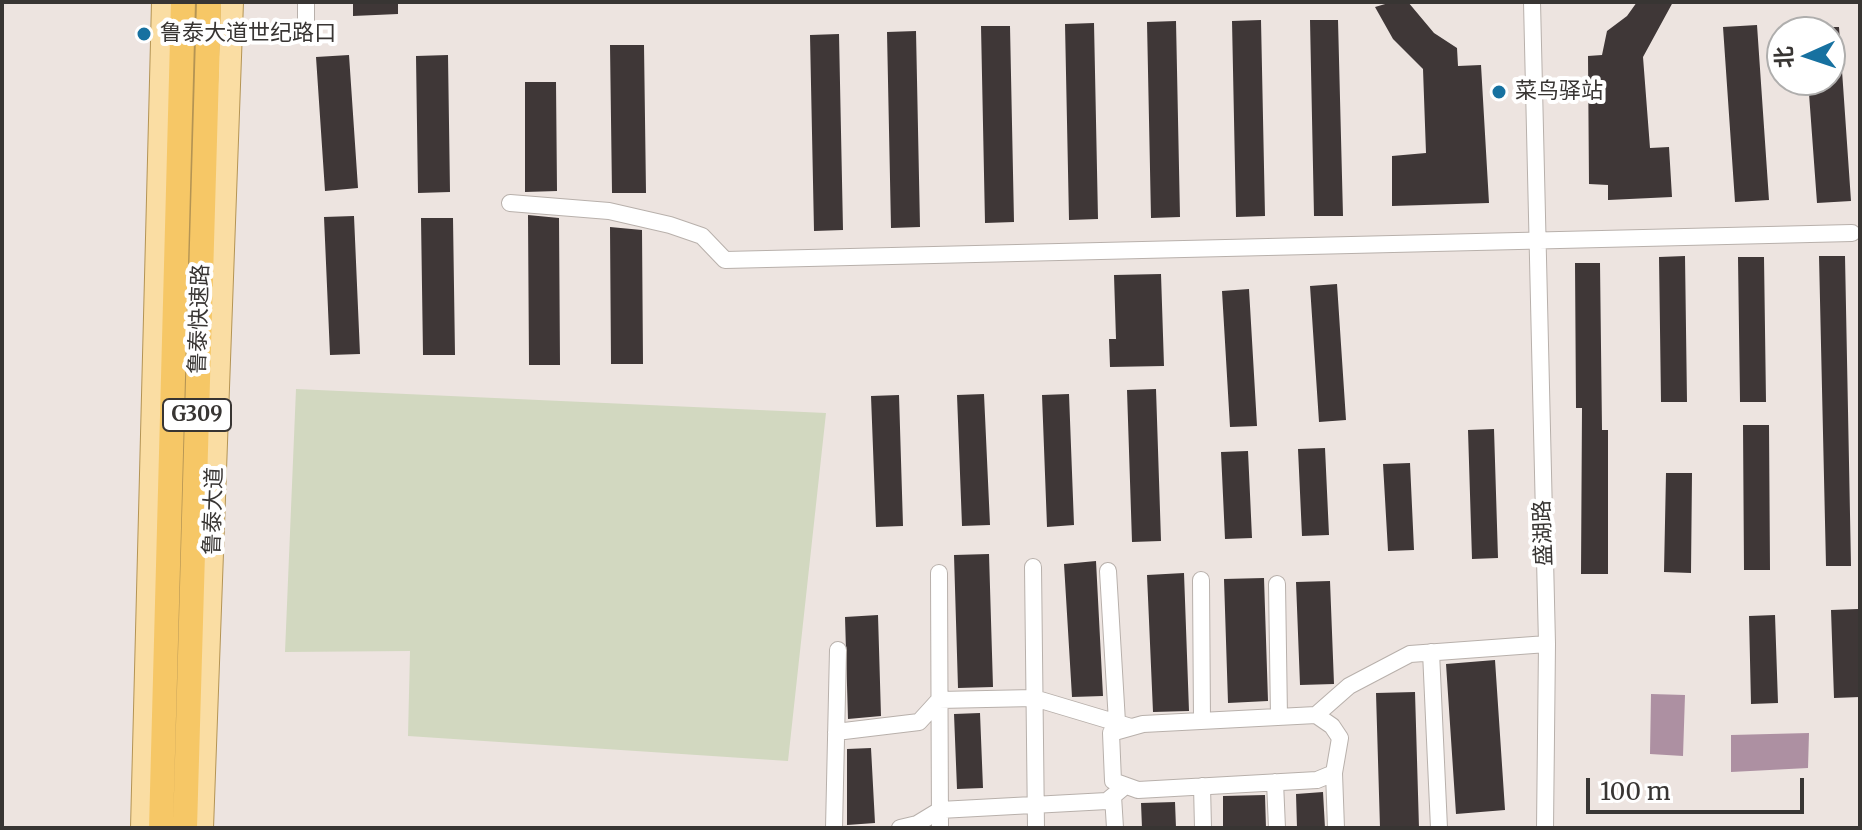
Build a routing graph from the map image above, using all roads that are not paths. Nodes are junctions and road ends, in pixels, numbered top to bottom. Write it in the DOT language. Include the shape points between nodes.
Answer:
graph roads {
  1 [pos="163,2"];
  2 [pos="183,2"];
  3 [pos="209,2"];
  4 [pos="232,2"];
  5 [pos="306,2"];
  6 [pos="1532,2"];
  7 [pos="231,34"];
  8 [pos="510,203"];
  9 [pos="1852,233"];
  10 [pos="1535,238"];
  11 [pos="1033,567"];
  12 [pos="1108,571"];
  13 [pos="939,573"];
  14 [pos="1201,580"];
  15 [pos="1277,584"];
  16 [pos="1547,644"];
  17 [pos="838,650"];
  18 [pos="1431,652"];
  19 [pos="1034,698"];
  20 [pos="939,700"];
  21 [pos="1316,715"];
  22 [pos="1279,717"];
  23 [pos="1202,721"];
  24 [pos="1124,725"];
  25 [pos="836,732"];
  26 [pos="1334,773"];
  27 [pos="1275,782"];
  28 [pos="1202,786"];
  29 [pos="1119,791"];
  30 [pos="1036,805"];
  31 [pos="940,810"];
  32 [pos="142,828"];
  33 [pos="161,828"];
  34 [pos="185,828"];
  35 [pos="202,828"];
  36 [pos="834,828"];
  37 [pos="900,828"];
  38 [pos="940,828"];
  39 [pos="1036,828"];
  40 [pos="1115,828"];
  41 [pos="1203,828"];
  42 [pos="1277,828"];
  43 [pos="1336,828"];
  44 [pos="1439,828"];
  45 [pos="1545,828"];
  1 -- 32 [label="main road"];
  2 -- 33 [label="highway, 鲁泰快速路 / G309"];
  3 -- 34 [label="highway, 鲁泰快速路 / G309"];
  4 -- 7 [label="main road, 鲁泰大道"];
  5 -- 7 [label="street" via="306,33"];
  6 -- 10 [label="street, 盛湖路"];
  7 -- 35 [label="main road, 鲁泰大道"];
  8 -- 10 [label="street" via="609,211 670,225 702,236 725,260"];
  9 -- 10 [label="street"];
  10 -- 16 [label="street, 盛湖路"];
  11 -- 19 [label="street"];
  12 -- 24 [label="street"];
  13 -- 20 [label="street"];
  14 -- 23 [label="street"];
  15 -- 22 [label="street"];
  16 -- 18 [label="street"];
  16 -- 45 [label="street, 盛湖路"];
  17 -- 25 [label="street"];
  18 -- 21 [label="street" via="1410,654 1349,686"];
  18 -- 44 [label="street"];
  19 -- 20 [label="street"];
  19 -- 24 [label="street"];
  19 -- 30 [label="street"];
  20 -- 25 [label="street" via="919,722"];
  20 -- 31 [label="street"];
  21 -- 22 [label="street"];
  21 -- 26 [label="street" via="1340,738"];
  22 -- 23 [label="street"];
  23 -- 24 [label="street"];
  24 -- 29 [label="street" via="1111,733 1113,781"];
  25 -- 36 [label="street"];
  26 -- 27 [label="street" via="1317,780"];
  26 -- 43 [label="street"];
  27 -- 28 [label="street"];
  27 -- 42 [label="street"];
  28 -- 29 [label="street"];
  28 -- 41 [label="street"];
  29 -- 30 [label="street" via="1107,801"];
  29 -- 40 [label="street"];
  30 -- 31 [label="street"];
  30 -- 39 [label="street"];
  31 -- 37 [label="street"];
  31 -- 38 [label="street"];
}
